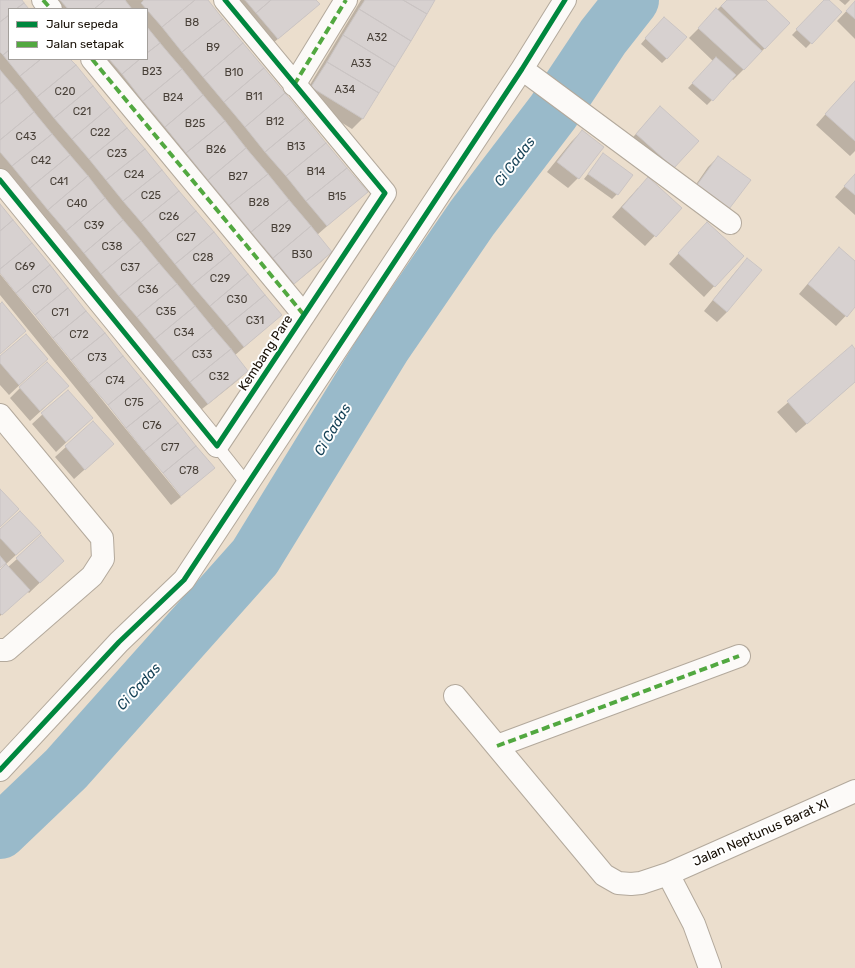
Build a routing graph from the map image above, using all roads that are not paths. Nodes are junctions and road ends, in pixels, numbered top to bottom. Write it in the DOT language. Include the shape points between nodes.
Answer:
graph roads {
  1 [pos="43,0"];
  2 [pos="225,0"];
  3 [pos="346,0"];
  4 [pos="563,1"];
  5 [pos="50,8"];
  6 [pos="93,60"];
  7 [pos="526,72"];
  8 [pos="294,85"];
  9 [pos="0,180"];
  10 [pos="730,223"];
  11 [pos="304,315"];
  12 [pos="0,415"];
  13 [pos="217,446"];
  14 [pos="247,484"];
  15 [pos="0,650"];
  16 [pos="739,656"];
  17 [pos="455,696"];
  18 [pos="497,746"];
  19 [pos="0,770"];
  20 [pos="855,791"];
  21 [pos="668,874"];
  22 [pos="710,968"];
  1 -- 5 [label="street"];
  2 -- 8 [label="street, Kembang Pare"];
  3 -- 8 [label="street"];
  4 -- 7 [label="street"];
  6 -- 11 [label="street, Kembang Pare"];
  7 -- 10 [label="street"];
  7 -- 14 [label="street"];
  8 -- 11 [label="street, Kembang Pare" via="385,193"];
  9 -- 13 [label="street"];
  11 -- 13 [label="street, Kembang Pare"];
  12 -- 15 [label="street" via="102,538 103,559 92,576 7,650"];
  13 -- 14 [label="lane"];
  14 -- 19 [label="street" via="184,580 119,642"];
  16 -- 18 [label="street"];
  17 -- 18 [label="street"];
  18 -- 21 [label="street, Jalan Neptunus Barat XI" via="604,875 618,883 631,884"];
  20 -- 21 [label="street, Jalan Neptunus Barat XI"];
  21 -- 22 [label="street" via="694,924"];
}
